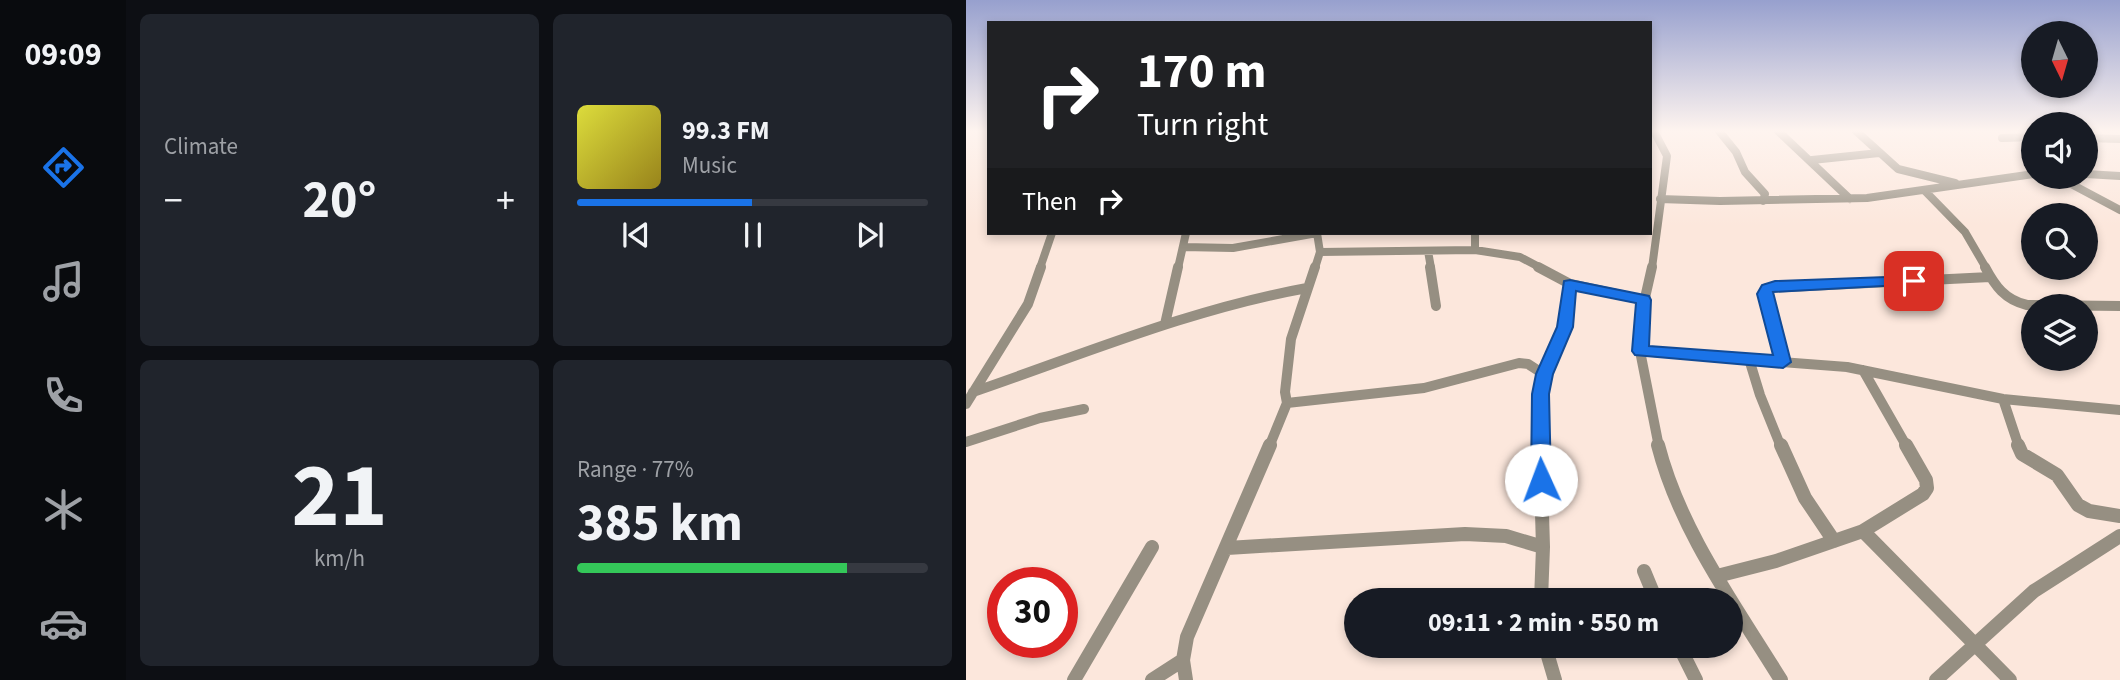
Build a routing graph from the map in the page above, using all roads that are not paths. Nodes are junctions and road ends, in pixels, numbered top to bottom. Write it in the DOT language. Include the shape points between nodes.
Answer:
graph roads {
  1 [pos="1666,163"];
  2 [pos="1741,163"];
  3 [pos="1815,163"];
  4 [pos="1891,163"];
  5 [pos="2098,175"];
  6 [pos="2021,176"];
  7 [pos="2120,176"];
  8 [pos="1961,184"];
  9 [pos="2081,189"];
  10 [pos="1925,191"];
  11 [pos="1660,199"];
  12 [pos="1850,199"];
  13 [pos="1763,201"];
  14 [pos="2120,210"];
  15 [pos="1051,235"];
  16 [pos="1186,235"];
  17 [pos="1304,235"];
  18 [pos="1317,235"];
  19 [pos="1475,235"];
  20 [pos="1183,247"];
  21 [pos="1475,250"];
  22 [pos="1320,251"];
  23 [pos="1428,251"];
  24 [pos="1990,278"];
  25 [pos="1570,284"];
  26 [pos="1307,288"];
  27 [pos="1644,300"];
  28 [pos="1436,306"];
  29 [pos="2120,306"];
  30 [pos="1165,324"];
  31 [pos="1640,351"];
  32 [pos="1749,359"];
  33 [pos="1783,362"];
  34 [pos="1863,370"];
  35 [pos="1545,374"];
  36 [pos="973,392"];
  37 [pos="2003,399"];
  38 [pos="1287,403"];
  39 [pos="966,404"];
  40 [pos="1084,409"];
  41 [pos="2119,411"];
  42 [pos="966,442"];
  43 [pos="2120,516"];
  44 [pos="1863,531"];
  45 [pos="2120,536"];
  46 [pos="1834,541"];
  47 [pos="1152,547"];
  48 [pos="1543,547"];
  49 [pos="1227,548"];
  50 [pos="1644,571"];
  51 [pos="1717,576"];
  52 [pos="1541,588"];
  53 [pos="1651,588"];
  54 [pos="1977,644"];
  55 [pos="1549,658"];
  56 [pos="1685,658"];
  57 [pos="1183,660"];
  58 [pos="1074,680"];
  59 [pos="1152,680"];
  60 [pos="1186,680"];
  61 [pos="1555,680"];
  62 [pos="1696,680"];
  63 [pos="1781,680"];
  64 [pos="1936,680"];
  65 [pos="2010,680"];
  1 -- 11 [label="street"];
  2 -- 13 [label="street" via="1765,194"];
  3 -- 12 [label="street"];
  4 -- 8 [label="street" via="1898,169"];
  5 -- 7 [label="street"];
  6 -- 8 [label="street"];
  8 -- 10 [label="street"];
  9 -- 14 [label="street"];
  10 -- 12 [label="street"];
  10 -- 24 [label="street" via="1969,237"];
  11 -- 13 [label="street"];
  11 -- 27 [label="street"];
  12 -- 13 [label="street"];
  15 -- 36 [label="street" via="1027,304"];
  16 -- 20 [label="street"];
  17 -- 20 [label="street" via="1223,247"];
  18 -- 22 [label="street"];
  19 -- 21 [label="street"];
  20 -- 30 [label="street"];
  21 -- 23 [label="street"];
  21 -- 25 [label="street" via="1520,257"];
  22 -- 23 [label="street"];
  22 -- 26 [label="street"];
  23 -- 28 [label="street"];
  24 -- 29 [label="street" via="2015,304"];
  24 -- 33 [label="street" via="1767,289"];
  25 -- 27 [label="street"];
  25 -- 35 [label="street" via="1565,327"];
  26 -- 30 [label="street" via="1248,299"];
  26 -- 38 [label="street" via="1291,339"];
  27 -- 31 [label="street"];
  30 -- 36 [label="street"];
  31 -- 32 [label="street"];
  31 -- 51 [label="street" via="1665,472 1692,535"];
  32 -- 33 [label="street"];
  32 -- 46 [label="street" via="1763,411 1797,487"];
  33 -- 34 [label="street"];
  34 -- 37 [label="street"];
  34 -- 44 [label="street" via="1901,432 1927,488"];
  35 -- 38 [label="street" via="1518,363 1423,388"];
  35 -- 48 [label="street" via="1539,409"];
  36 -- 39 [label="street"];
  37 -- 41 [label="street"];
  37 -- 43 [label="street" via="2022,454 2057,475 2078,505"];
  38 -- 49 [label="street"];
  40 -- 42 [label="street"];
  44 -- 46 [label="street"];
  44 -- 54 [label="street"];
  45 -- 54 [label="street" via="2034,591"];
  46 -- 51 [label="street"];
  47 -- 58 [label="street"];
  48 -- 49 [label="street" via="1510,537 1443,536"];
  48 -- 52 [label="street"];
  49 -- 57 [label="street" via="1187,637"];
  50 -- 53 [label="street"];
  51 -- 63 [label="street"];
  54 -- 64 [label="street"];
  54 -- 65 [label="street"];
  55 -- 61 [label="street"];
  56 -- 62 [label="street"];
  57 -- 59 [label="street"];
  57 -- 60 [label="street"];
}
